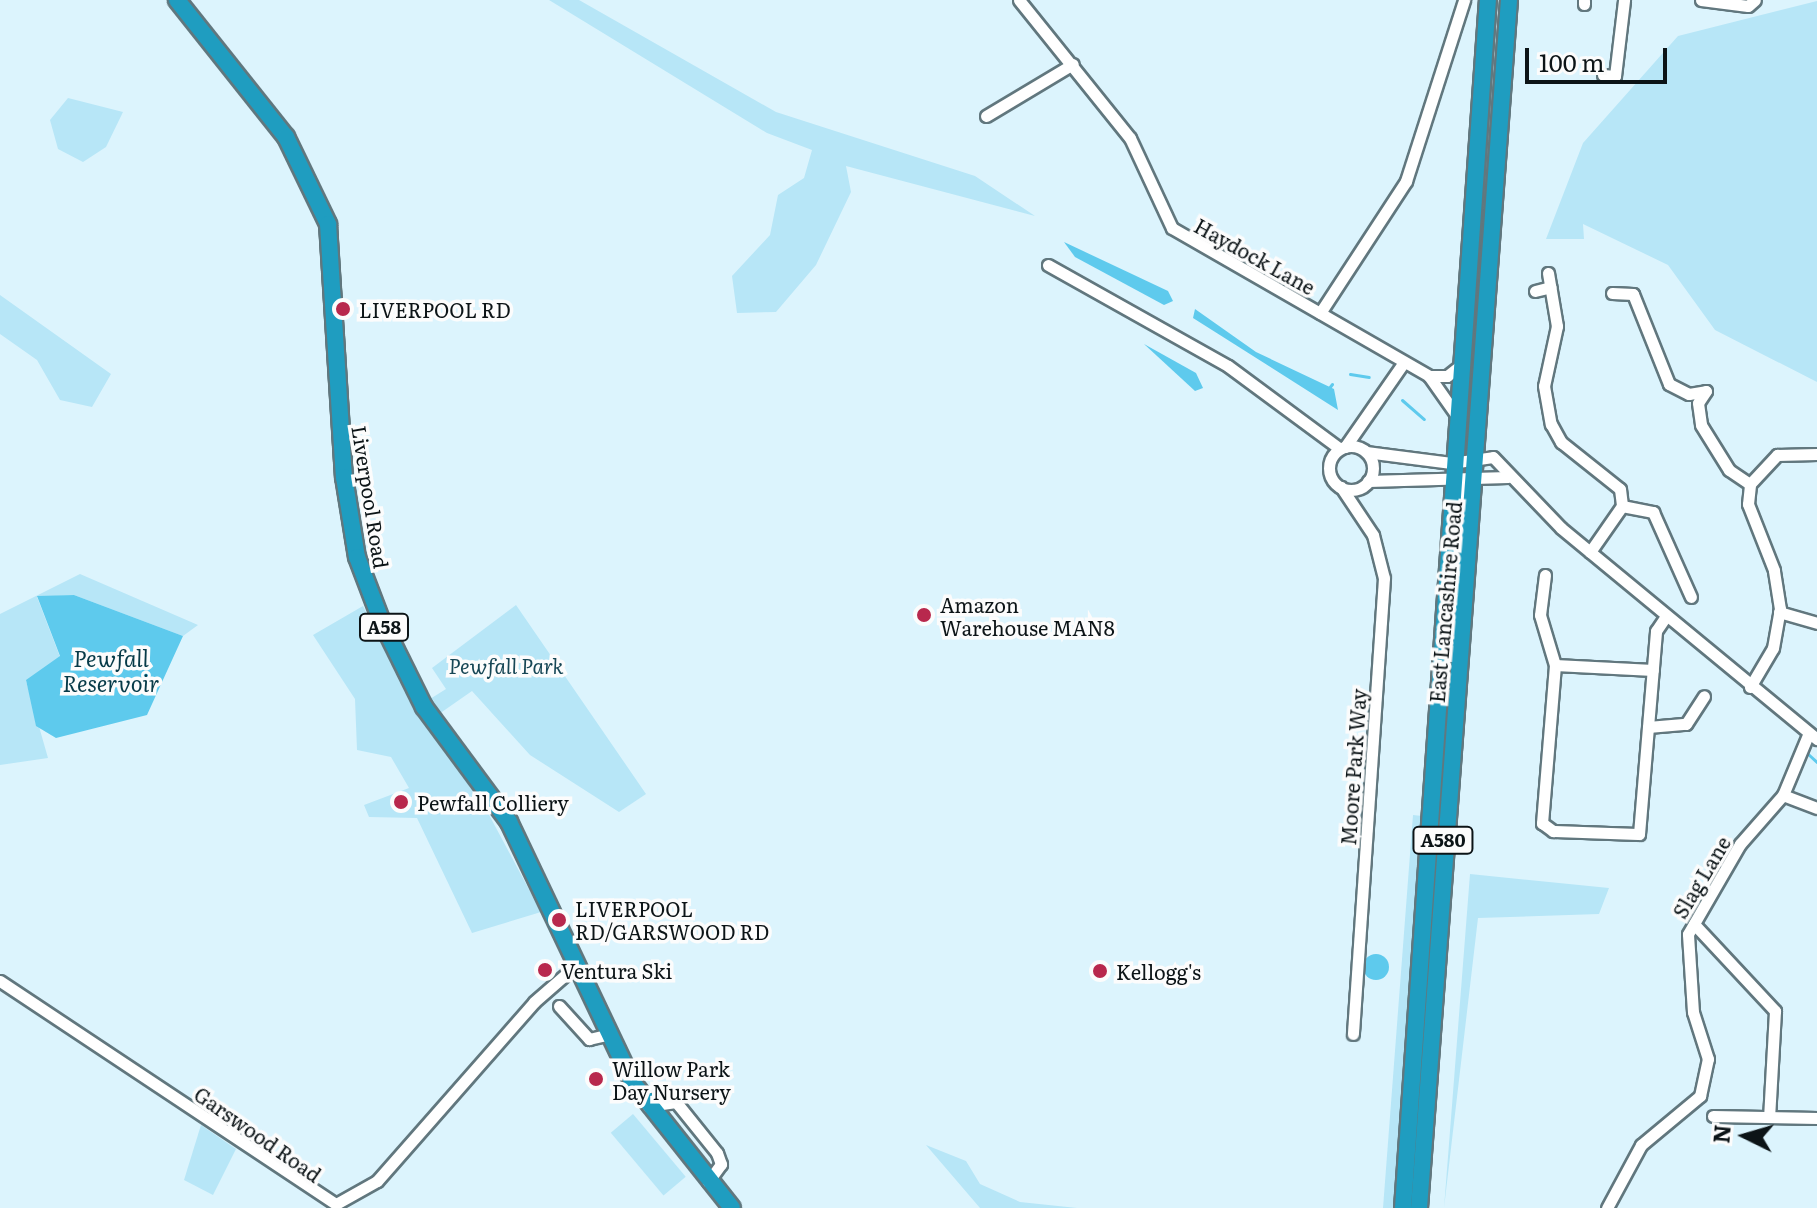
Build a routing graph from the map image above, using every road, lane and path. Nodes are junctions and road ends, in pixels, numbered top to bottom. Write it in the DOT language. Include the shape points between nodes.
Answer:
graph roads {
  1 [pos="177,0"];
  2 [pos="1019,0"];
  3 [pos="1464,0"];
  4 [pos="1488,0"];
  5 [pos="1509,0"];
  6 [pos="1624,0"];
  7 [pos="1701,0"];
  8 [pos="1755,0"];
  9 [pos="1073,64"];
  10 [pos="1603,75"];
  11 [pos="986,116"];
  12 [pos="1048,265"];
  13 [pos="1548,273"];
  14 [pos="1551,287"];
  15 [pos="1535,291"];
  16 [pos="1612,293"];
  17 [pos="1320,313"];
  18 [pos="1404,362"];
  19 [pos="1461,365"];
  20 [pos="1429,376"];
  21 [pos="1455,413"];
  22 [pos="1364,427"];
  23 [pos="1315,438"];
  24 [pos="1342,448"];
  25 [pos="1364,451"];
  26 [pos="1817,454"];
  27 [pos="1465,459"];
  28 [pos="1330,465"];
  29 [pos="1472,475"];
  30 [pos="1508,477"];
  31 [pos="1450,482"];
  32 [pos="1366,484"];
  33 [pos="1750,484"];
  34 [pos="1341,487"];
  35 [pos="1622,506"];
  36 [pos="1357,507"];
  37 [pos="1590,552"];
  38 [pos="1545,575"];
  39 [pos="1691,597"];
  40 [pos="1779,612"];
  41 [pos="1666,616"];
  42 [pos="1817,623"];
  43 [pos="1441,661"];
  44 [pos="1555,665"];
  45 [pos="1653,670"];
  46 [pos="1750,687"];
  47 [pos="1704,696"];
  48 [pos="1648,727"];
  49 [pos="1813,737"];
  50 [pos="1783,795"];
  51 [pos="1817,808"];
  52 [pos="1694,924"];
  53 [pos="573,968"];
  54 [pos="0,981"];
  55 [pos="560,1013"];
  56 [pos="1353,1034"];
  57 [pos="606,1035"];
  58 [pos="648,1106"];
  59 [pos="1713,1116"];
  60 [pos="1769,1117"];
  61 [pos="1817,1118"];
  62 [pos="708,1182"];
  63 [pos="732,1208"];
  64 [pos="1403,1208"];
  65 [pos="1419,1208"];
  66 [pos="1607,1208"];
  1 -- 53 [label="highway, Liverpool Road / A58" via="257,94 320,204 334,250 336,408 362,573 413,689 509,822"];
  2 -- 9 [label="street, Haydock Lane"];
  3 -- 17 [label="street" via="1406,181"];
  4 -- 19 [label="highway, East Lancashire Road / A580"];
  5 -- 27 [label="highway, East Lancashire Road / A580" via="1492,236"];
  6 -- 10 [label="street" via="1615,76"];
  7 -- 8 [label="street" via="1748,6"];
  9 -- 11 [label="street"];
  9 -- 17 [label="street, Haydock Lane" via="1130,138 1172,228"];
  12 -- 23 [label="street" via="1228,366"];
  13 -- 14 [label="street"];
  14 -- 15 [label="street"];
  14 -- 35 [label="street" via="1557,338 1544,386 1551,424 1561,442 1620,489"];
  16 -- 33 [label="street" via="1633,294 1669,384 1689,394 1706,391 1698,403 1701,425 1729,470"];
  17 -- 18 [label="street, Haydock Lane"];
  18 -- 20 [label="street, Haydock Lane"];
  18 -- 22 [label="street"];
  19 -- 20 [label="street" via="1447,376"];
  19 -- 21 [label="highway, East Lancashire Road / A580"];
  20 -- 21 [label="street, Haydock Lane"];
  21 -- 27 [label="highway, East Lancashire Road / A580"];
  22 -- 24 [label="street"];
  22 -- 25 [label="street"];
  23 -- 24 [label="street"];
  23 -- 28 [label="street"];
  24 -- 25 [label="street"];
  24 -- 28 [label="street"];
  25 -- 27 [label="street"];
  25 -- 32 [label="street"];
  26 -- 33 [label="street" via="1777,455"];
  27 -- 29 [label="highway, East Lancashire Road / A580"];
  27 -- 30 [label="street" via="1493,457"];
  27 -- 31 [label="highway, East Lancashire Road / A580"];
  28 -- 34 [label="street, Moore Park Way"];
  29 -- 30 [label="street"];
  29 -- 31 [label="street"];
  29 -- 43 [label="street" via="1450,641"];
  29 -- 65 [label="highway, East Lancashire Road / A580"];
  30 -- 37 [label="street"];
  31 -- 32 [label="street"];
  31 -- 43 [label="highway, East Lancashire Road / A580"];
  32 -- 34 [label="street"];
  32 -- 36 [label="street"];
  33 -- 40 [label="street" via="1748,504 1774,570"];
  34 -- 36 [label="street, Moore Park Way"];
  35 -- 37 [label="street"];
  35 -- 39 [label="street" via="1653,512"];
  36 -- 56 [label="street, Moore Park Way" via="1384,578"];
  37 -- 41 [label="street"];
  38 -- 44 [label="street" via="1540,615"];
  40 -- 42 [label="street"];
  40 -- 46 [label="street" via="1773,648"];
  41 -- 45 [label="street" via="1656,631"];
  41 -- 46 [label="street"];
  43 -- 64 [label="highway, East Lancashire Road / A580"];
  44 -- 45 [label="street"];
  44 -- 48 [label="street" via="1542,823 1553,831 1639,834"];
  45 -- 48 [label="street"];
  46 -- 49 [label="street"];
  47 -- 48 [label="street" via="1686,724"];
  49 -- 50 [label="street, Slag Lane"];
  50 -- 51 [label="street"];
  50 -- 52 [label="street, Slag Lane" via="1740,844"];
  52 -- 60 [label="street" via="1775,1011"];
  52 -- 66 [label="street, Slag Lane" via="1686,961 1708,1059 1700,1096 1641,1145"];
  53 -- 54 [label="street, Garswood Road" via="534,1002 377,1181 336,1204"];
  53 -- 57 [label="highway, Liverpool Road / A58"];
  55 -- 57 [label="street" via="589,1039"];
  57 -- 58 [label="highway, Liverpool Road / A58"];
  58 -- 62 [label="highway, Liverpool Road / A58"];
  58 -- 62 [label="street" via="668,1098 685,1112 721,1164"];
  59 -- 60 [label="street"];
  60 -- 61 [label="street"];
  62 -- 63 [label="highway, Liverpool Road / A58"];
}
